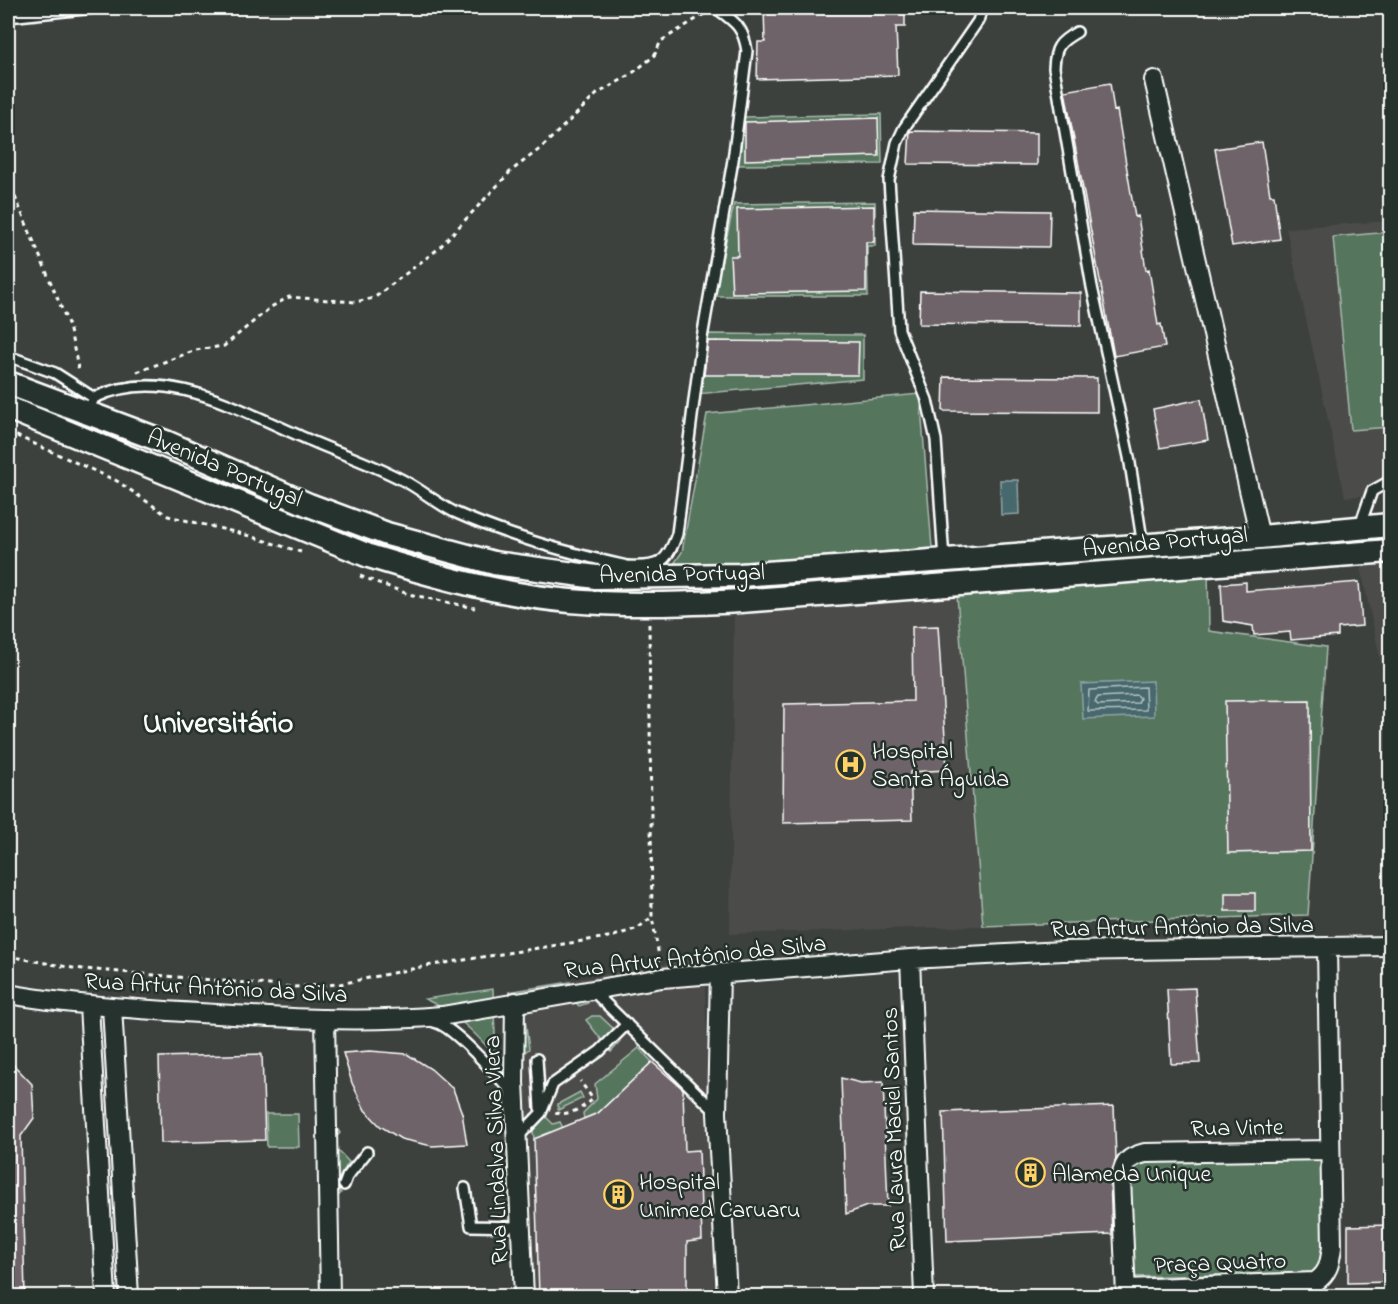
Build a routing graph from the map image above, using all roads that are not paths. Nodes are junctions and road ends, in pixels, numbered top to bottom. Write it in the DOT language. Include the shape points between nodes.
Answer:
graph roads {
  1 [pos="94,8"];
  2 [pos="715,8"];
  3 [pos="982,8"];
  4 [pos="8,17"];
  5 [pos="1077,32"];
  6 [pos="1154,80"];
  7 [pos="8,356"];
  8 [pos="8,383"];
  9 [pos="91,405"];
  10 [pos="8,408"];
  11 [pos="1390,481"];
  12 [pos="1390,525"];
  13 [pos="1359,528"];
  14 [pos="1260,537"];
  15 [pos="1143,546"];
  16 [pos="1390,551"];
  17 [pos="944,560"];
  18 [pos="531,569"];
  19 [pos="525,595"];
  20 [pos="1390,946"];
  21 [pos="1327,948"];
  22 [pos="910,959"];
  23 [pos="720,973"];
  24 [pos="592,989"];
  25 [pos="8,994"];
  26 [pos="515,1002"];
  27 [pos="89,1005"];
  28 [pos="112,1007"];
  29 [pos="408,1019"];
  30 [pos="325,1020"];
  31 [pos="627,1024"];
  32 [pos="537,1059"];
  33 [pos="515,1096"];
  34 [pos="540,1113"];
  35 [pos="717,1113"];
  36 [pos="518,1137"];
  37 [pos="1330,1150"];
  38 [pos="367,1152"];
  39 [pos="344,1185"];
  40 [pos="465,1188"];
  41 [pos="521,1227"];
  42 [pos="1126,1293"];
  43 [pos="106,1296"];
  44 [pos="129,1296"];
  45 [pos="330,1296"];
  46 [pos="524,1296"];
  47 [pos="727,1296"];
  48 [pos="924,1296"];
  1 -- 4 [label="lane"];
  2 -- 9 [label="lane" via="744,33 747,51 733,160 702,338 677,534 664,561 643,567 627,566 533,543 453,511 407,482 213,398 167,386 136,386 106,392"];
  3 -- 17 [label="lane" via="978,21 904,128 889,180 899,330 927,400 936,440"];
  5 -- 15 [label="lane" via="1055,49 1054,68"];
  6 -- 14 [label="street"];
  7 -- 9 [label="lane" via="55,373 84,391"];
  8 -- 9 [label="street, Avenida Portugal"];
  9 -- 18 [label="street, Avenida Portugal" via="309,505 387,534"];
  10 -- 19 [label="street, Avenida Portugal" via="369,556"];
  11 -- 13 [label="lane" via="1372,491"];
  12 -- 13 [label="street, Avenida Portugal"];
  13 -- 14 [label="street, Avenida Portugal"];
  14 -- 15 [label="street, Avenida Portugal"];
  15 -- 17 [label="street, Avenida Portugal"];
  16 -- 19 [label="street, Avenida Portugal" via="740,601 641,604"];
  17 -- 18 [label="street, Avenida Portugal" via="656,578 596,577"];
  18 -- 19 [label="street"];
  20 -- 21 [label="street, Rua Artur Antônio da Silva"];
  21 -- 22 [label="street, Rua Artur Antônio da Silva" via="1063,951"];
  21 -- 37 [label="street"];
  22 -- 23 [label="street, Rua Artur Antônio da Silva"];
  22 -- 48 [label="street, Rua Laura Maciel Santos"];
  23 -- 24 [label="street, Rua Artur Antônio da Silva"];
  23 -- 35 [label="street"];
  24 -- 26 [label="street, Rua Artur Antônio da Silva"];
  24 -- 31 [label="lane"];
  25 -- 27 [label="street, Rua Artur Antônio da Silva"];
  26 -- 29 [label="street, Rua Artur Antônio da Silva"];
  26 -- 33 [label="street, Rua Lindalva Silva Viera"];
  27 -- 28 [label="street, Rua Artur Antônio da Silva"];
  27 -- 43 [label="street"];
  28 -- 30 [label="street, Rua Artur Antônio da Silva"];
  28 -- 44 [label="street"];
  29 -- 30 [label="street, Rua Artur Antônio da Silva"];
  29 -- 33 [label="lane" via="440,1023"];
  30 -- 45 [label="street"];
  31 -- 34 [label="lane" via="600,1051 553,1084"];
  31 -- 35 [label="lane"];
  32 -- 34 [label="lane"];
  33 -- 36 [label="street, Rua Lindalva Silva Viera"];
  34 -- 36 [label="lane"];
  35 -- 47 [label="street"];
  36 -- 41 [label="street, Rua Lindalva Silva Viera"];
  37 -- 42 [label="street, Praça Quatro" via="1330,1264 1324,1276 1315,1282"];
  37 -- 42 [label="street, Rua Vinte" via="1145,1153 1128,1158 1121,1178"];
  38 -- 39 [label="lane"];
  40 -- 41 [label="lane" via="471,1226"];
  41 -- 46 [label="street, Rua Lindalva Silva Viera"];
}
